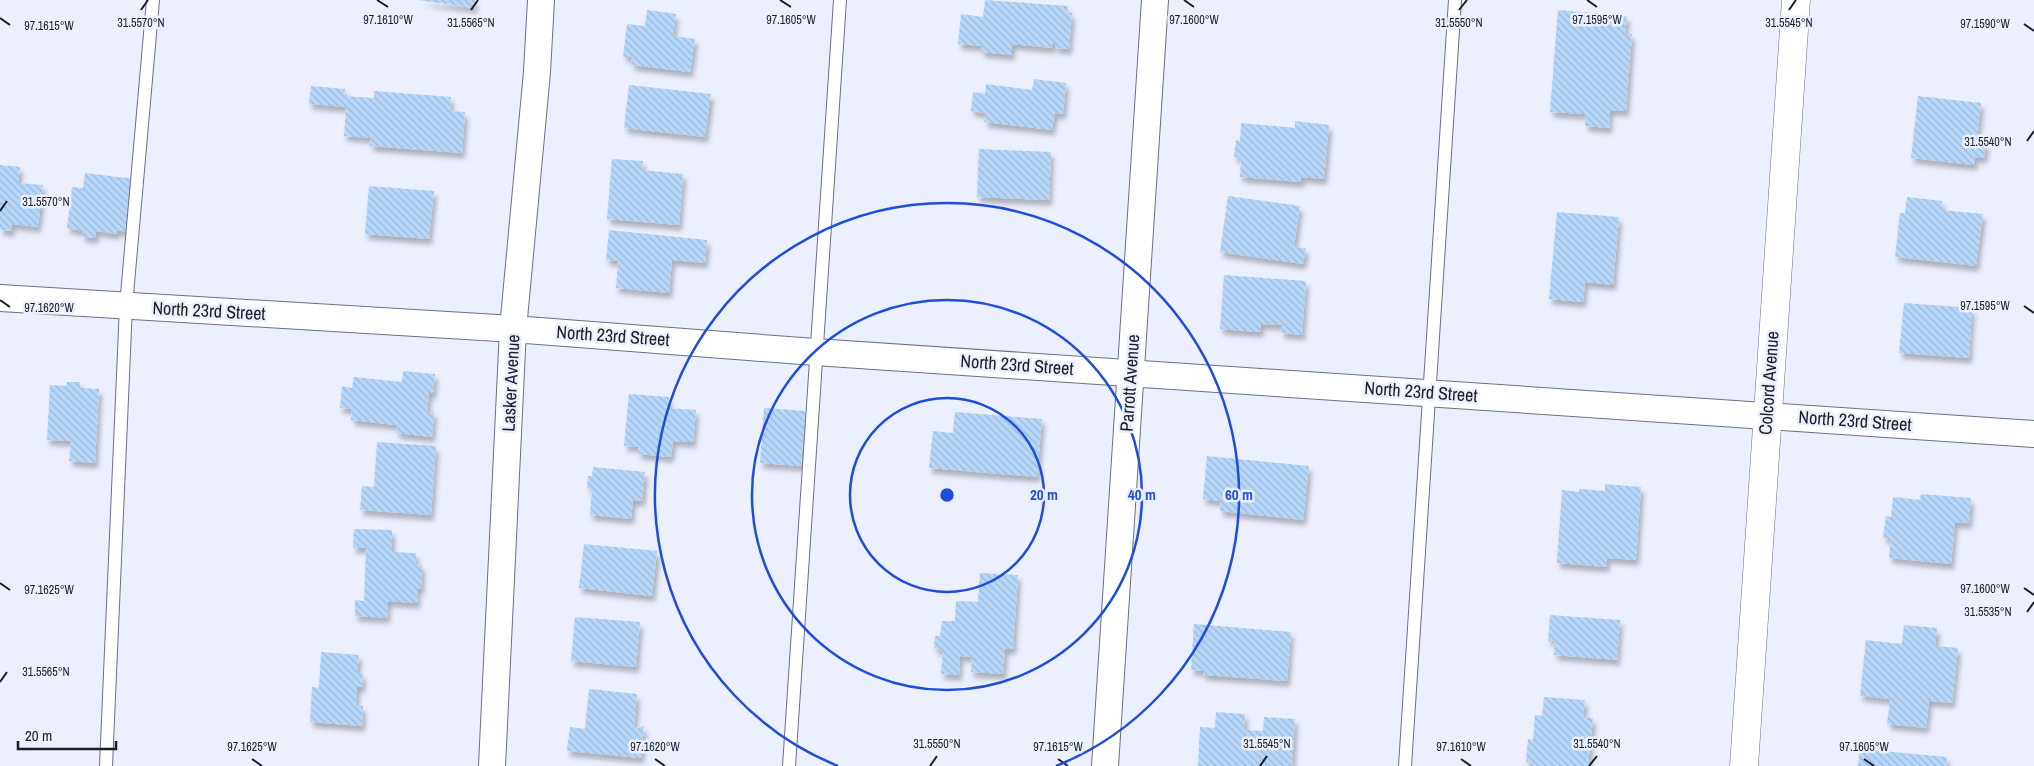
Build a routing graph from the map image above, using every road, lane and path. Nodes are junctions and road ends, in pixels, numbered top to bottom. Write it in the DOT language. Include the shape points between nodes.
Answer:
graph roads {
  1 [pos="153,0"];
  2 [pos="541,0"];
  3 [pos="840,0"];
  4 [pos="1155,0"];
  5 [pos="1455,0"];
  6 [pos="1796,0"];
  7 [pos="0,298"];
  8 [pos="126,306"];
  9 [pos="513,329"];
  10 [pos="815,352"];
  11 [pos="1131,373"];
  12 [pos="1430,392"];
  13 [pos="1767,415"];
  14 [pos="2034,434"];
  15 [pos="106,766"];
  16 [pos="492,766"];
  17 [pos="789,766"];
  18 [pos="1105,766"];
  19 [pos="1405,766"];
  20 [pos="1744,766"];
  1 -- 8 [label="lane"];
  2 -- 9 [label="street, Lasker Avenue"];
  3 -- 10 [label="lane"];
  4 -- 11 [label="street, Parrott Avenue"];
  5 -- 12 [label="lane"];
  6 -- 13 [label="street, Colcord Avenue"];
  7 -- 8 [label="street, North 23rd Street"];
  8 -- 9 [label="street, North 23rd Street"];
  8 -- 15 [label="lane"];
  9 -- 10 [label="street, North 23rd Street"];
  9 -- 16 [label="street, Lasker Avenue"];
  10 -- 11 [label="street, North 23rd Street"];
  10 -- 17 [label="lane"];
  11 -- 12 [label="street, North 23rd Street"];
  11 -- 18 [label="street, Parrott Avenue"];
  12 -- 13 [label="street, North 23rd Street"];
  12 -- 19 [label="lane"];
  13 -- 14 [label="street, North 23rd Street"];
  13 -- 20 [label="street, Colcord Avenue"];
}
